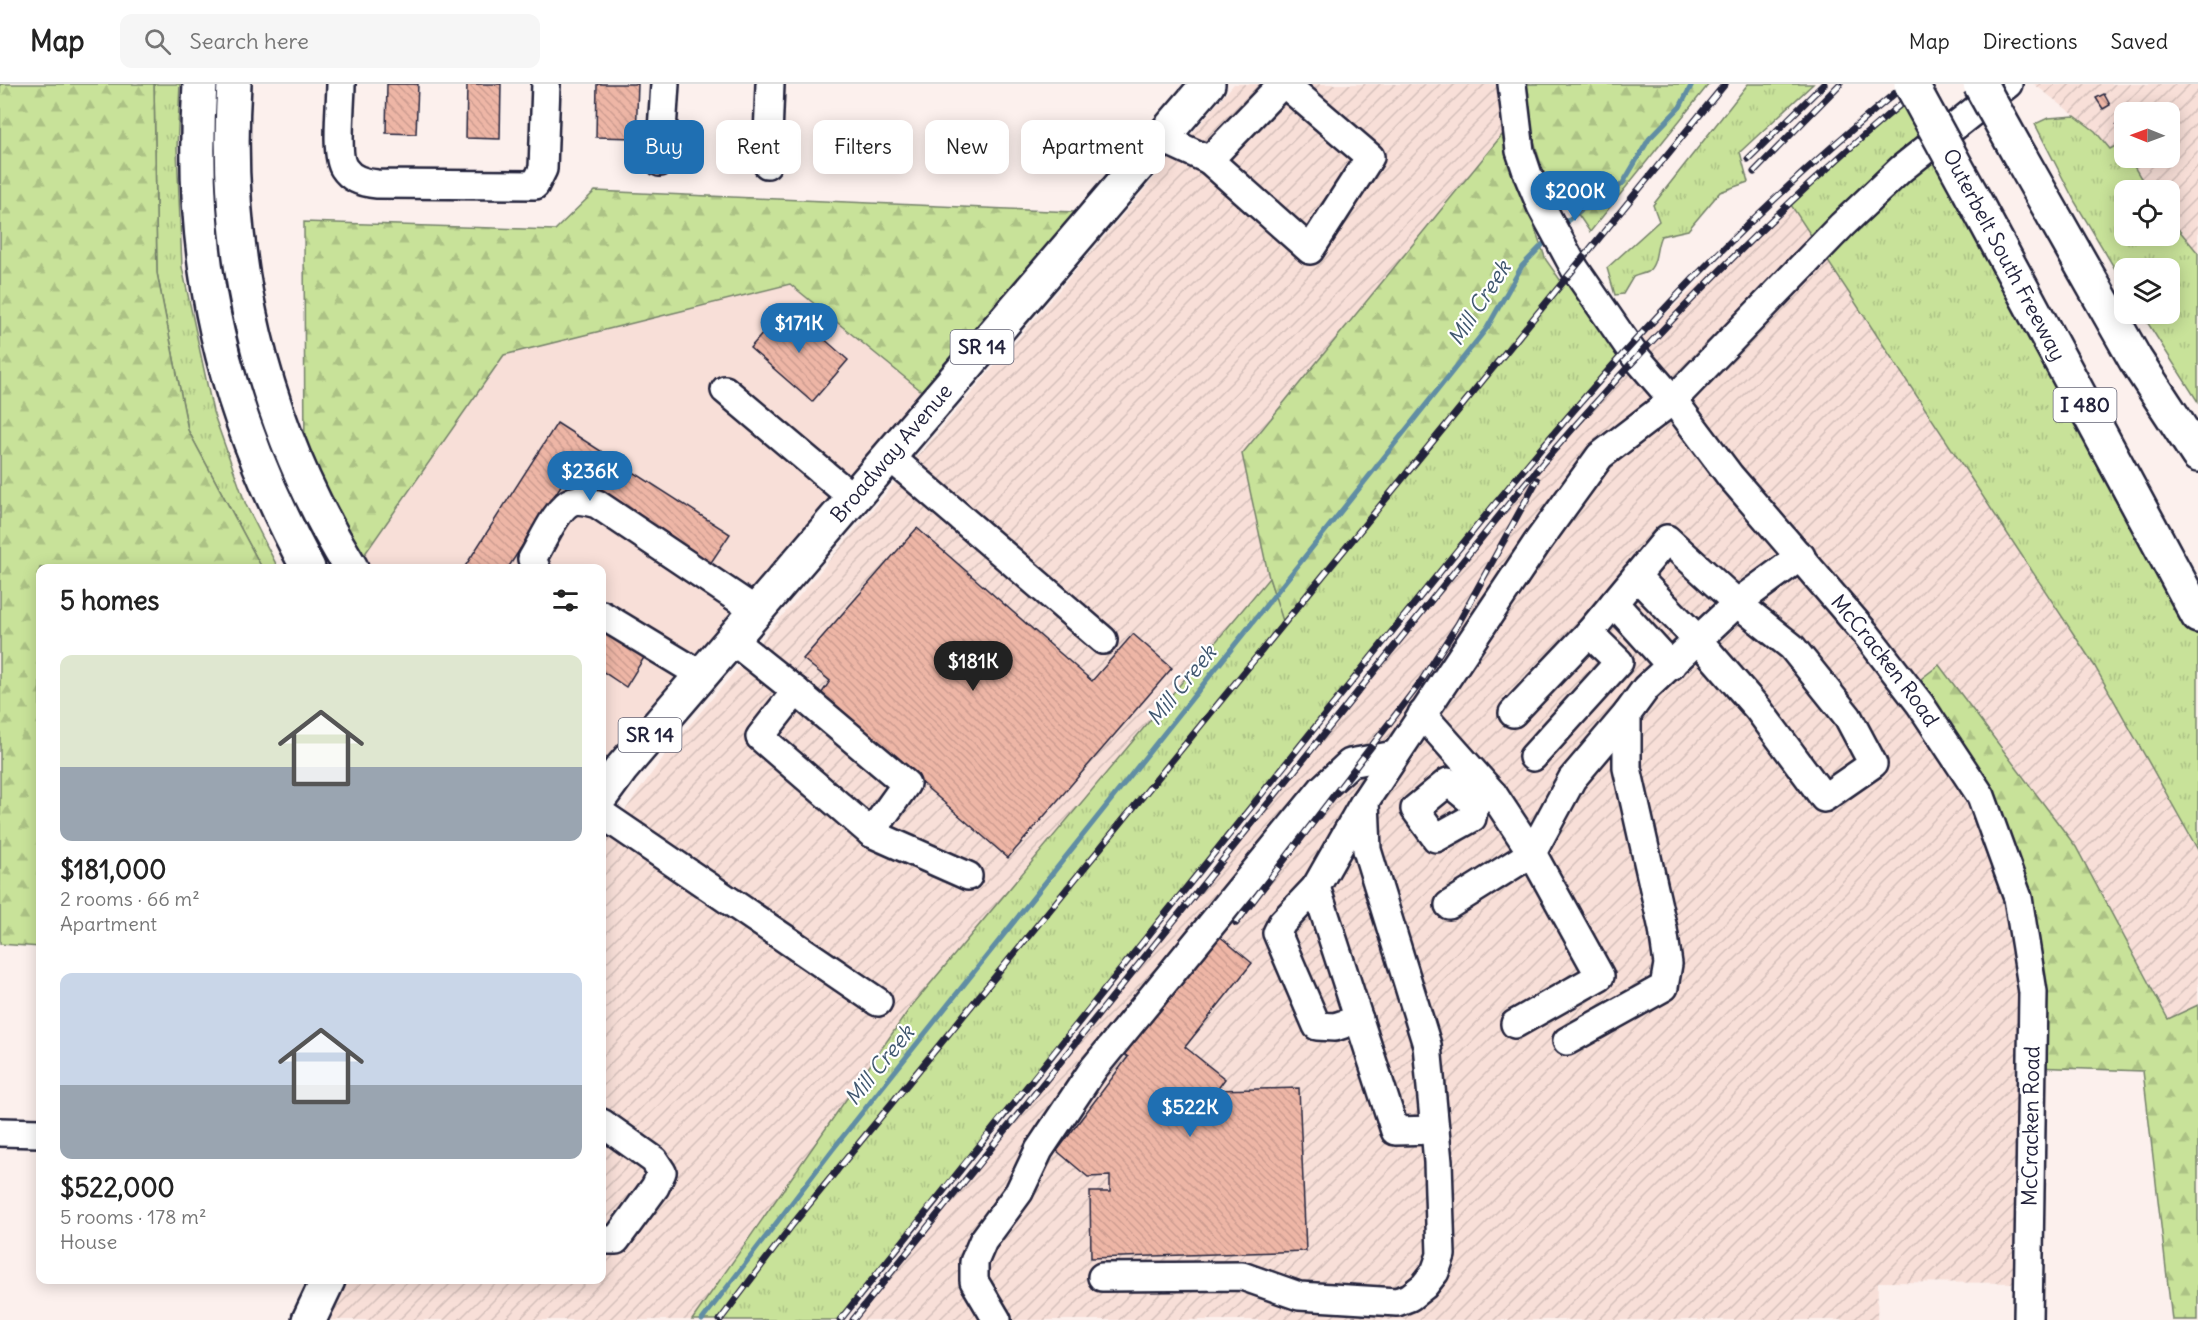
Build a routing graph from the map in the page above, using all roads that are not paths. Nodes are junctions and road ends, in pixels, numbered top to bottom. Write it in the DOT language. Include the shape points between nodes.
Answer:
graph roads {
  1 [pos="200,84"];
  2 [pos="234,84"];
  3 [pos="341,84"];
  4 [pos="546,84"];
  5 [pos="665,84"];
  6 [pos="770,84"];
  7 [pos="1208,84"];
  8 [pos="1283,84"];
  9 [pos="1512,84"];
  10 [pos="1911,84"];
  11 [pos="1980,84"];
  12 [pos="2008,84"];
  13 [pos="663,120"];
  14 [pos="769,120"];
  15 [pos="1165,133"];
  16 [pos="1165,140"];
  17 [pos="1209,160"];
  18 [pos="1130,174"];
  19 [pos="725,390"];
  20 [pos="1673,400"];
  21 [pos="2198,455"];
  22 [pos="889,456"];
  23 [pos="853,498"];
  24 [pos="1801,556"];
  25 [pos="306,564"];
  26 [pos="348,564"];
  27 [pos="534,564"];
  28 [pos="1636,576"];
  29 [pos="1614,603"];
  30 [pos="1737,603"];
  31 [pos="2196,610"];
  32 [pos="756,611"];
  33 [pos="606,617"];
  34 [pos="1589,633"];
  35 [pos="732,640"];
  36 [pos="1103,640"];
  37 [pos="1698,640"];
  38 [pos="1619,662"];
  39 [pos="1671,666"];
  40 [pos="701,675"];
  41 [pos="1646,688"];
  42 [pos="796,691"];
  43 [pos="1512,713"];
  44 [pos="1422,714"];
  45 [pos="1627,714"];
  46 [pos="1395,755"];
  47 [pos="1533,757"];
  48 [pos="606,790"];
  49 [pos="1365,801"];
  50 [pos="606,817"];
  51 [pos="870,833"];
  52 [pos="1532,853"];
  53 [pos="968,876"];
  54 [pos="1316,887"];
  55 [pos="1449,904"];
  56 [pos="878,1002"];
  57 [pos="1359,1019"];
  58 [pos="1515,1024"];
  59 [pos="1567,1041"];
  60 [pos="606,1126"];
  61 [pos="1435,1130"];
  62 [pos="0,1132"];
  63 [pos="36,1133"];
  64 [pos="606,1240"];
  65 [pos="1102,1276"];
  66 [pos="326,1284"];
  67 [pos="309,1320"];
  68 [pos="997,1320"];
  69 [pos="2028,1320"];
  1 -- 25 [label="main road" via="202,250 222,359 258,465"];
  2 -- 26 [label="main road" via="232,190 249,318 283,430 329,533"];
  3 -- 4 [label="street" via="340,150 343,167 353,177 376,184 525,185 535,185 543,169"];
  5 -- 13 [label="street"];
  6 -- 14 [label="street"];
  7 -- 15 [label="main road, Broadway Avenue / SR 14"];
  8 -- 17 [label="street"];
  8 -- 17 [label="street" via="1370,157 1310,250"];
  9 -- 20 [label="street, McCracken Road" via="1520,151 1541,206 1635,357"];
  10 -- 31 [label="main road, Outerbelt South Freeway / I 480, bridge"];
  11 -- 21 [label="main road, I 480, bridge" via="2135,359"];
  12 -- 20 [label="street" via="1901,169"];
  16 -- 17 [label="street"];
  18 -- 22 [label="main road, Broadway Avenue / SR 14"];
  19 -- 23 [label="street"];
  20 -- 24 [label="street, McCracken Road" via="1730,476"];
  20 -- 44 [label="street" via="1600,456"];
  22 -- 23 [label="main road, Broadway Avenue / SR 14"];
  22 -- 36 [label="street"];
  23 -- 32 [label="main road, Broadway Avenue / SR 14"];
  24 -- 30 [label="street"];
  24 -- 69 [label="street, McCracken Road" via="1920,704 1981,796 2018,898 2033,992"];
  27 -- 32 [label="street" via="532,559 562,508 581,500 597,504"];
  28 -- 29 [label="street"];
  28 -- 30 [label="street" via="1667,539"];
  28 -- 37 [label="street"];
  29 -- 34 [label="street"];
  29 -- 39 [label="street"];
  30 -- 37 [label="street"];
  30 -- 37 [label="street" via="1792,647 1848,717 1873,764 1824,798 1758,709"];
  32 -- 35 [label="main road, Broadway Avenue / SR 14"];
  33 -- 40 [label="street"];
  34 -- 38 [label="street"];
  34 -- 43 [label="street"];
  35 -- 40 [label="main road, Broadway Avenue / SR 14"];
  35 -- 42 [label="street"];
  37 -- 39 [label="street"];
  38 -- 41 [label="street"];
  38 -- 47 [label="street"];
  39 -- 41 [label="street"];
  40 -- 48 [label="main road, Broadway Avenue / SR 14"];
  41 -- 45 [label="street"];
  42 -- 51 [label="street" via="760,737"];
  42 -- 51 [label="street" via="906,784"];
  44 -- 46 [label="street"];
  44 -- 52 [label="street" via="1484,798"];
  45 -- 52 [label="street" via="1572,779"];
  45 -- 59 [label="street" via="1627,768 1663,929 1668,964 1664,987"];
  46 -- 49 [label="street"];
  46 -- 68 [label="street" via="1350,763 1322,789 1094,1068 1040,1150 1019,1192 983,1241 974,1262 974,1281"];
  49 -- 54 [label="street"];
  49 -- 61 [label="street" via="1367,850 1426,1046"];
  50 -- 56 [label="street"];
  51 -- 53 [label="street"];
  52 -- 55 [label="street"];
  52 -- 58 [label="street" via="1600,976"];
  54 -- 57 [label="street"];
  54 -- 57 [label="street" via="1277,933 1317,1026 1335,1027"];
  57 -- 61 [label="street" via="1395,1131"];
  60 -- 64 [label="street" via="654,1160 662,1172 616,1240"];
  61 -- 65 [label="street" via="1441,1255 1435,1272 1410,1297 1397,1302 1299,1296 1242,1276"];
  62 -- 63 [label="street"];
  66 -- 67 [label="main road"];
}
